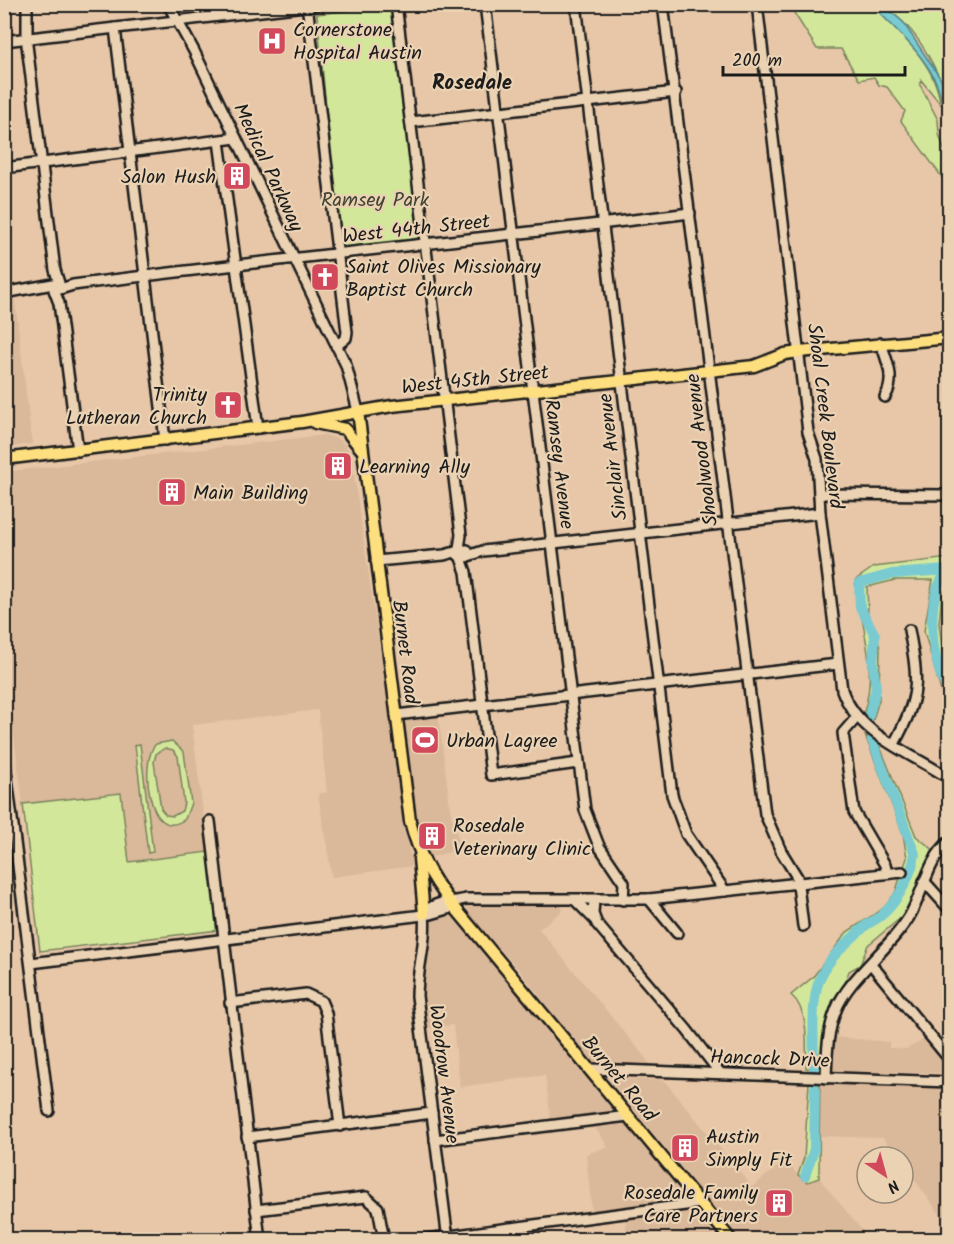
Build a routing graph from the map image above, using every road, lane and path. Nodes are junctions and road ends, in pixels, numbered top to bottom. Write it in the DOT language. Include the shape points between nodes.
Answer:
graph roads {
  1 [pos="27,4"];
  2 [pos="168,4"];
  3 [pos="226,4"];
  4 [pos="322,4"];
  5 [pos="396,4"];
  6 [pos="485,4"];
  7 [pos="576,4"];
  8 [pos="663,4"];
  9 [pos="757,4"];
  10 [pos="307,5"];
  11 [pos="227,16"];
  12 [pos="179,21"];
  13 [pos="115,28"];
  14 [pos="27,38"];
  15 [pos="4,41"];
  16 [pos="676,92"];
  17 [pos="587,102"];
  18 [pos="498,111"];
  19 [pos="411,122"];
  20 [pos="236,138"];
  21 [pos="219,141"];
  22 [pos="130,153"];
  23 [pos="41,164"];
  24 [pos="4,168"];
  25 [pos="690,213"];
  26 [pos="602,225"];
  27 [pos="514,235"];
  28 [pos="425,245"];
  29 [pos="336,254"];
  30 [pos="292,258"];
  31 [pos="236,265"];
  32 [pos="146,276"];
  33 [pos="56,287"];
  34 [pos="4,293"];
  35 [pos="950,338"];
  36 [pos="881,343"];
  37 [pos="336,346"];
  38 [pos="799,351"];
  39 [pos="710,372"];
  40 [pos="621,382"];
  41 [pos="532,391"];
  42 [pos="885,397"];
  43 [pos="444,400"];
  44 [pos="358,411"];
  45 [pos="305,422"];
  46 [pos="258,428"];
  47 [pos="165,440"];
  48 [pos="361,449"];
  49 [pos="78,451"];
  50 [pos="5,459"];
  51 [pos="819,494"];
  52 [pos="950,495"];
  53 [pos="820,513"];
  54 [pos="728,525"];
  55 [pos="639,535"];
  56 [pos="552,544"];
  57 [pos="463,553"];
  58 [pos="376,561"];
  59 [pos="909,630"];
  60 [pos="838,664"];
  61 [pos="748,675"];
  62 [pos="658,686"];
  63 [pos="570,696"];
  64 [pos="482,705"];
  65 [pos="396,715"];
  66 [pos="857,717"];
  67 [pos="894,744"];
  68 [pos="4,755"];
  69 [pos="578,763"];
  70 [pos="950,779"];
  71 [pos="210,821"];
  72 [pos="950,841"];
  73 [pos="418,849"];
  74 [pos="902,872"];
  75 [pos="887,873"];
  76 [pos="924,881"];
  77 [pos="624,883"];
  78 [pos="798,883"];
  79 [pos="725,891"];
  80 [pos="649,899"];
  81 [pos="575,900"];
  82 [pos="594,900"];
  83 [pos="622,900"];
  84 [pos="639,900"];
  85 [pos="451,903"];
  86 [pos="950,910"];
  87 [pos="424,914"];
  88 [pos="594,919"];
  89 [pos="803,926"];
  90 [pos="676,933"];
  91 [pos="223,939"];
  92 [pos="31,963"];
  93 [pos="871,964"];
  94 [pos="230,1004"];
  95 [pos="950,1060"];
  96 [pos="590,1069"];
  97 [pos="720,1073"];
  98 [pos="826,1078"];
  99 [pos="950,1082"];
  100 [pos="49,1111"];
  101 [pos="432,1113"];
  102 [pos="628,1116"];
  103 [pos="340,1126"];
  104 [pos="247,1137"];
  105 [pos="435,1140"];
  106 [pos="701,1203"];
  107 [pos="256,1210"];
  108 [pos="448,1238"];
  109 [pos="260,1239"];
  110 [pos="384,1239"];
  111 [pos="419,1239"];
  112 [pos="731,1239"];
  1 -- 14 [label="street"];
  2 -- 12 [label="street, Medical Parkway"];
  3 -- 11 [label="street"];
  4 -- 10 [label="street"];
  5 -- 19 [label="street"];
  6 -- 18 [label="street, Ramsey Avenue"];
  7 -- 17 [label="street, Sinclair Avenue"];
  8 -- 16 [label="street, Shoalwood Avenue"];
  9 -- 38 [label="street, Shoal Creek Boulevard"];
  10 -- 11 [label="street"];
  10 -- 29 [label="street"];
  11 -- 12 [label="street"];
  12 -- 13 [label="street"];
  12 -- 20 [label="street, Medical Parkway"];
  13 -- 14 [label="street"];
  13 -- 22 [label="street"];
  14 -- 15 [label="street"];
  14 -- 23 [label="street"];
  16 -- 17 [label="street"];
  16 -- 25 [label="street, Shoalwood Avenue"];
  17 -- 18 [label="street"];
  17 -- 26 [label="street, Sinclair Avenue"];
  18 -- 19 [label="street"];
  18 -- 27 [label="street, Ramsey Avenue"];
  19 -- 28 [label="street"];
  20 -- 21 [label="street"];
  20 -- 30 [label="street, Medical Parkway"];
  21 -- 22 [label="street"];
  21 -- 31 [label="street"];
  22 -- 23 [label="street"];
  22 -- 32 [label="street"];
  23 -- 24 [label="street"];
  23 -- 33 [label="street"];
  25 -- 26 [label="street, West 44th Street"];
  25 -- 39 [label="street, Shoalwood Avenue"];
  26 -- 27 [label="street, West 44th Street"];
  26 -- 40 [label="street, Sinclair Avenue"];
  27 -- 28 [label="street, West 44th Street"];
  27 -- 41 [label="street, Ramsey Avenue"];
  28 -- 29 [label="street, West 44th Street"];
  28 -- 43 [label="street"];
  29 -- 30 [label="street, West 44th Street"];
  29 -- 37 [label="street" via="347,332"];
  30 -- 31 [label="street, West 44th Street"];
  30 -- 37 [label="street, Medical Parkway"];
  31 -- 32 [label="street, West 44th Street"];
  31 -- 46 [label="street"];
  32 -- 33 [label="street, West 44th Street"];
  32 -- 47 [label="street"];
  33 -- 34 [label="street, West 44th Street"];
  33 -- 49 [label="street"];
  35 -- 36 [label="main road, West 45th Street"];
  36 -- 38 [label="main road, West 45th Street"];
  36 -- 42 [label="street" via="892,386"];
  37 -- 44 [label="street, Burnet Road" via="350,378"];
  38 -- 39 [label="main road, West 45th Street" via="754,366"];
  38 -- 51 [label="street, Shoal Creek Boulevard"];
  39 -- 40 [label="main road, West 45th Street"];
  39 -- 54 [label="street, Shoalwood Avenue"];
  40 -- 41 [label="main road, West 45th Street"];
  40 -- 55 [label="street, Sinclair Avenue"];
  41 -- 43 [label="main road, West 45th Street"];
  41 -- 56 [label="street, Ramsey Avenue"];
  43 -- 44 [label="main road, West 45th Street"];
  43 -- 57 [label="street"];
  44 -- 45 [label="main road, West 45th Street"];
  44 -- 48 [label="main road, Burnet Road"];
  45 -- 46 [label="main road, West 45th Street"];
  45 -- 48 [label="main road" via="340,427"];
  46 -- 47 [label="main road, West 45th Street"];
  47 -- 49 [label="main road, West 45th Street"];
  48 -- 58 [label="main road, Burnet Road"];
  49 -- 50 [label="main road, West 45th Street"];
  51 -- 52 [label="street"];
  51 -- 53 [label="street, Shoal Creek Boulevard"];
  53 -- 54 [label="street"];
  53 -- 60 [label="street, Shoal Creek Boulevard"];
  54 -- 55 [label="street"];
  54 -- 61 [label="street, Shoalwood Avenue"];
  55 -- 56 [label="street"];
  55 -- 62 [label="street, Sinclair Avenue"];
  56 -- 57 [label="street"];
  56 -- 63 [label="street, Ramsey Avenue"];
  57 -- 58 [label="street"];
  57 -- 64 [label="street"];
  58 -- 65 [label="main road, Burnet Road"];
  59 -- 67 [label="street" via="916,696"];
  60 -- 61 [label="street"];
  60 -- 66 [label="street, Shoal Creek Boulevard" via="845,699"];
  61 -- 62 [label="street"];
  61 -- 78 [label="street, Shoalwood Avenue" via="765,814"];
  62 -- 63 [label="street"];
  62 -- 79 [label="street, Sinclair Avenue" via="678,815 693,846"];
  63 -- 64 [label="street"];
  63 -- 69 [label="street, Ramsey Avenue"];
  64 -- 65 [label="street"];
  64 -- 69 [label="street" via="491,775"];
  65 -- 73 [label="main road, Burnet Road" via="410,821"];
  66 -- 67 [label="street, Shoal Creek Boulevard" via="872,732"];
  66 -- 75 [label="street" via="843,733 854,812"];
  67 -- 70 [label="street, Shoal Creek Boulevard"];
  68 -- 92 [label="street"];
  69 -- 77 [label="street, Ramsey Avenue" via="590,826 605,858"];
  71 -- 91 [label="street"];
  72 -- 76 [label="street" via="939,851"];
  73 -- 85 [label="main road, Burnet Road"];
  73 -- 87 [label="main road"];
  74 -- 75 [label="street"];
  75 -- 78 [label="street"];
  76 -- 86 [label="street"];
  76 -- 93 [label="street" via="899,932"];
  77 -- 83 [label="street"];
  77 -- 84 [label="street, Ramsey Avenue"];
  78 -- 79 [label="street"];
  78 -- 89 [label="street"];
  79 -- 80 [label="street"];
  80 -- 84 [label="street"];
  80 -- 90 [label="street"];
  81 -- 82 [label="street"];
  81 -- 85 [label="street" via="466,899"];
  81 -- 88 [label="street"];
  82 -- 83 [label="street"];
  82 -- 88 [label="street"];
  83 -- 84 [label="street"];
  85 -- 87 [label="street" via="448,909"];
  85 -- 96 [label="main road, Burnet Road"];
  87 -- 91 [label="street"];
  87 -- 101 [label="street, Woodrow Avenue" via="417,989"];
  88 -- 97 [label="street"];
  91 -- 92 [label="street"];
  91 -- 94 [label="street"];
  92 -- 100 [label="street"];
  93 -- 95 [label="street"];
  93 -- 98 [label="street" via="850,986 836,1010 827,1047"];
  94 -- 103 [label="street" via="306,994 318,998 325,1009"];
  94 -- 104 [label="street"];
  96 -- 97 [label="street, Hancock Drive"];
  96 -- 102 [label="main road, Burnet Road"];
  97 -- 98 [label="street, Hancock Drive"];
  98 -- 99 [label="street, Hancock Drive"];
  101 -- 103 [label="street"];
  101 -- 105 [label="street, Woodrow Avenue"];
  102 -- 105 [label="street"];
  102 -- 106 [label="main road, Burnet Road"];
  103 -- 104 [label="street"];
  104 -- 107 [label="street"];
  105 -- 108 [label="street, Woodrow Avenue"];
  106 -- 108 [label="street"];
  106 -- 112 [label="main road, Burnet Road"];
  107 -- 109 [label="street"];
  107 -- 110 [label="street" via="366,1197 378,1208"];
  108 -- 111 [label="street"];
}
